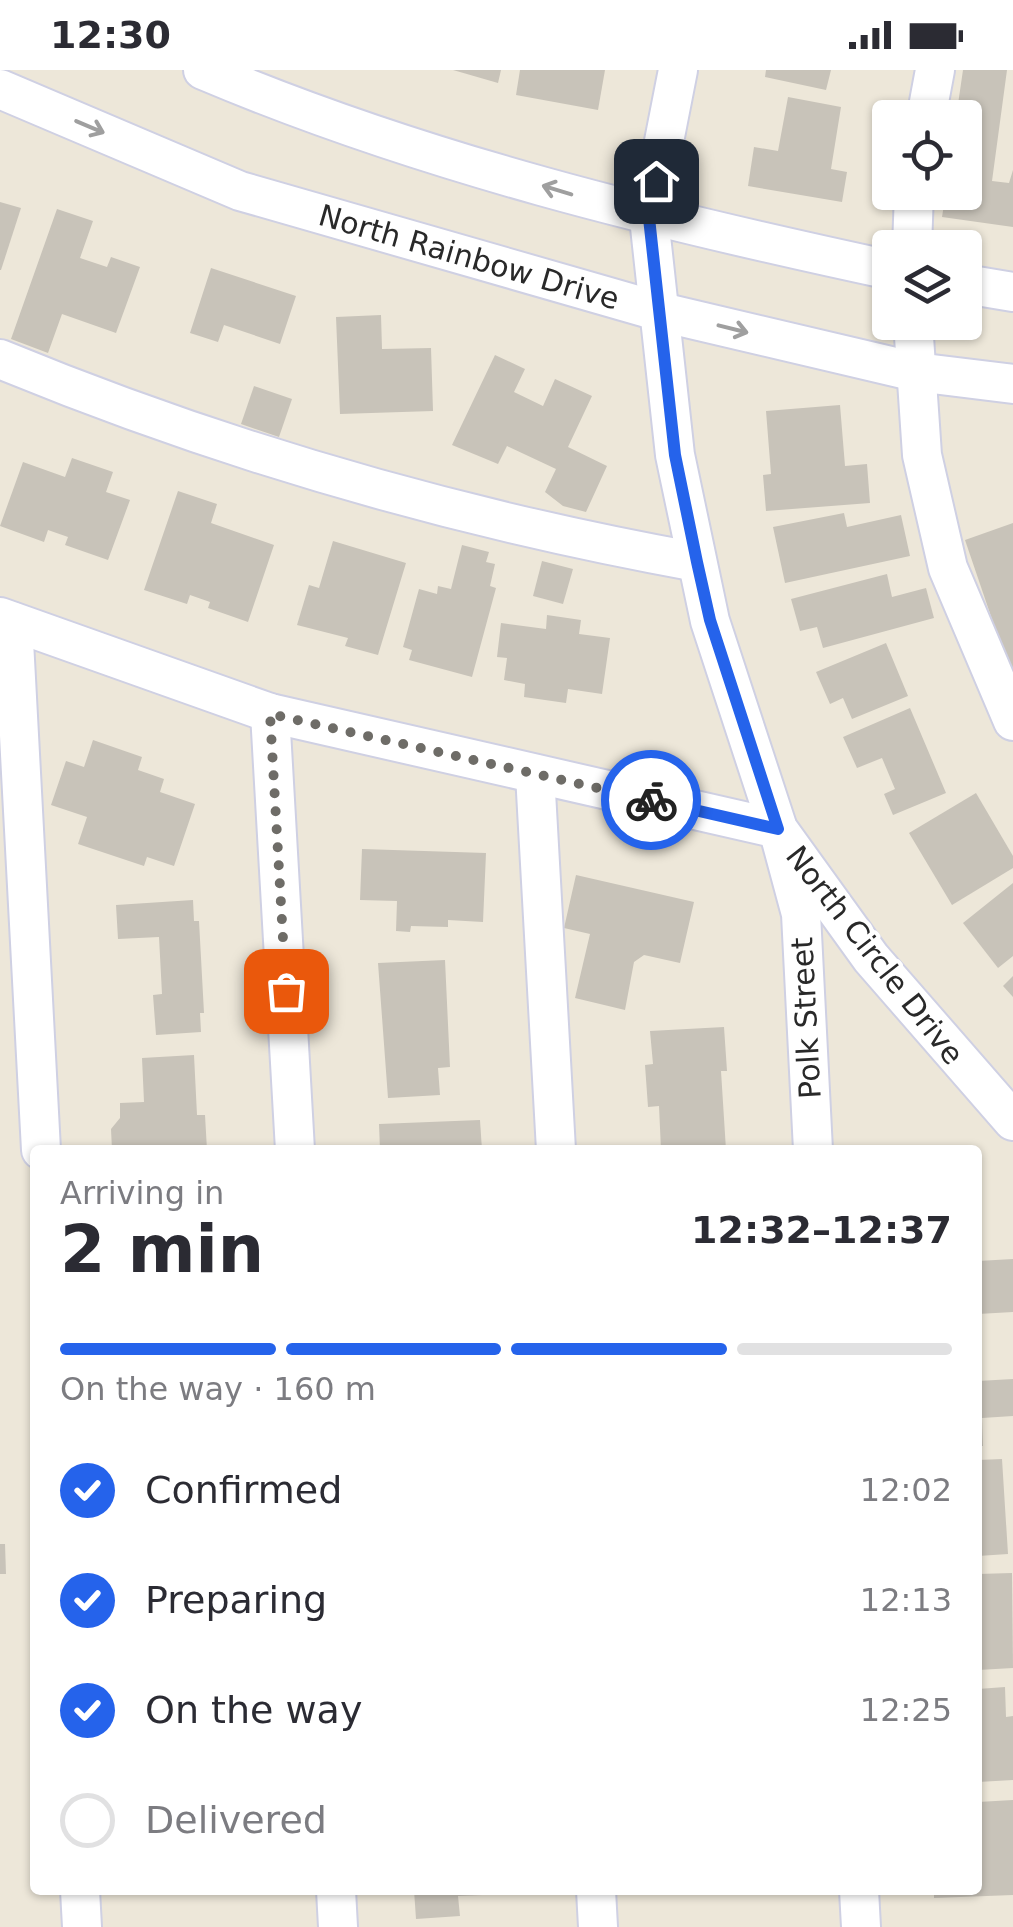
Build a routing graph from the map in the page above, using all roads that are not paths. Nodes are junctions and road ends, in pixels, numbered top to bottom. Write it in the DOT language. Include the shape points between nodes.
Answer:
graph roads {
  1 [pos="203,70"];
  2 [pos="678,70"];
  3 [pos="935,70"];
  4 [pos="0,89"];
  5 [pos="929,100"];
  6 [pos="649,218"];
  7 [pos="872,266"];
  8 [pos="982,287"];
  9 [pos="1013,292"];
  10 [pos="662,312"];
  11 [pos="914,340"];
  12 [pos="0,359"];
  13 [pos="916,372"];
  14 [pos="1013,384"];
  15 [pos="697,562"];
  16 [pos="6,620"];
  17 [pos="270,714"];
  18 [pos="1013,722"];
  19 [pos="535,774"];
  20 [pos="778,829"];
  21 [pos="1013,1121"];
  22 [pos="41,1145"];
  23 [pos="294,1145"];
  24 [pos="556,1145"];
  25 [pos="813,1145"];
  26 [pos="80,1895"];
  27 [pos="336,1895"];
  28 [pos="596,1895"];
  29 [pos="859,1895"];
  30 [pos="82,1927"];
  31 [pos="338,1927"];
  32 [pos="598,1927"];
  33 [pos="861,1927"];
  6 -- 1 [label="street, one-way" via="306,114"];
  2 -- 6 [label="street, North Circle Drive"];
  3 -- 5 [label="street"];
  4 -- 10 [label="street, North Rainbow Drive, one-way" via="240,191"];
  6 -- 7 [label="street"];
  6 -- 10 [label="street, North Circle Drive"];
  8 -- 9 [label="street"];
  10 -- 13 [label="street, North Rainbow Drive, one-way"];
  10 -- 15 [label="street, North Circle Drive" via="675,455"];
  11 -- 13 [label="street"];
  12 -- 15 [label="street" via="199,431 457,511"];
  13 -- 14 [label="street, North Rainbow Drive"];
  13 -- 18 [label="street" via="922,455 948,568"];
  15 -- 20 [label="street, North Circle Drive"];
  16 -- 17 [label="street"];
  16 -- 22 [label="street"];
  17 -- 19 [label="street"];
  17 -- 23 [label="street"];
  19 -- 20 [label="street"];
  19 -- 24 [label="street"];
  20 -- 21 [label="street, North Circle Drive" via="872,958"];
  20 -- 25 [label="street, Polk Street" via="801,914"];
  26 -- 30 [label="street"];
  27 -- 31 [label="street"];
  28 -- 32 [label="street"];
  29 -- 33 [label="street"];
}
